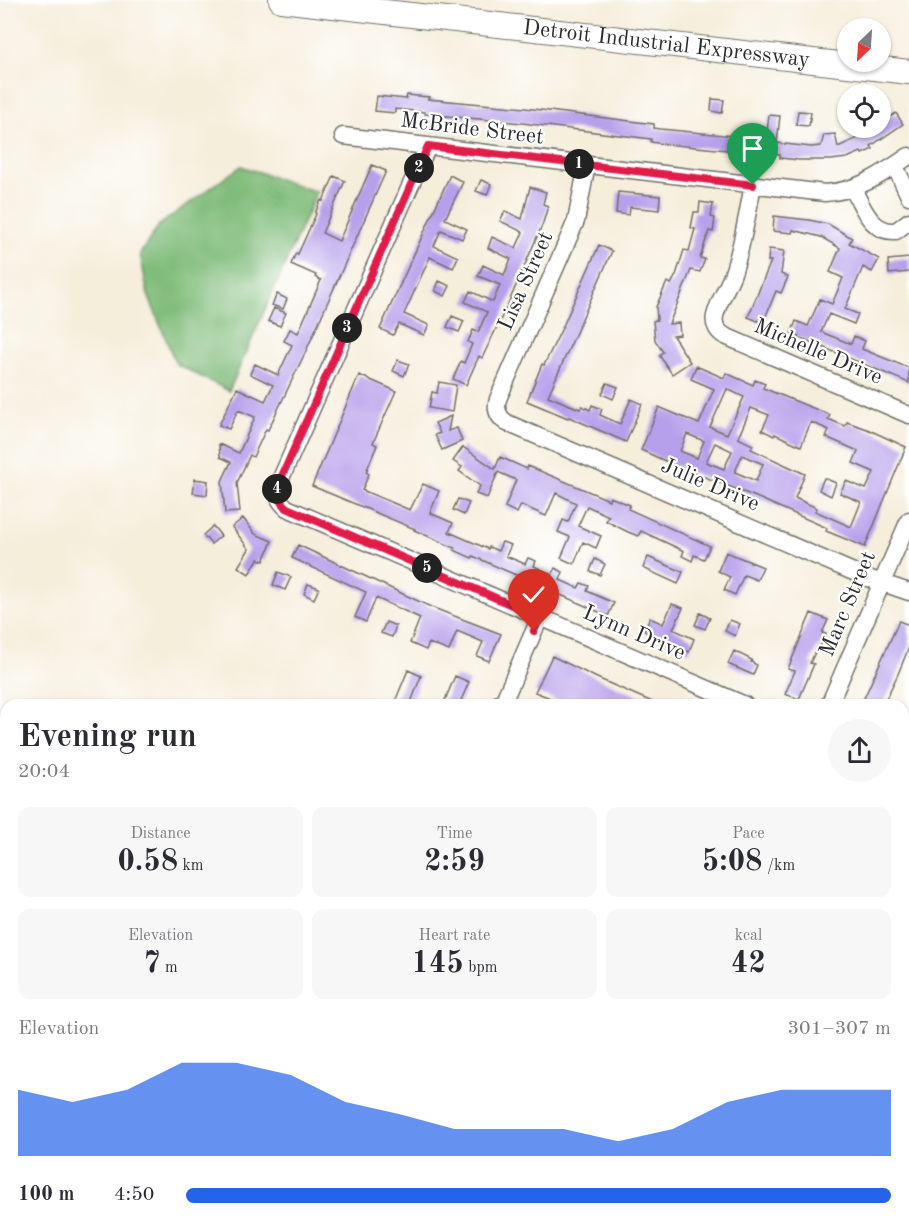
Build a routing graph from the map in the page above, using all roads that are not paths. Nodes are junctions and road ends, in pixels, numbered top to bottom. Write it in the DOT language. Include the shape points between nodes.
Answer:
graph roads {
  1 [pos="281,0"];
  2 [pos="907,72"];
  3 [pos="343,136"];
  4 [pos="428,146"];
  5 [pos="902,161"];
  6 [pos="587,165"];
  7 [pos="753,185"];
  8 [pos="853,189"];
  9 [pos="909,196"];
  10 [pos="909,221"];
  11 [pos="498,412"];
  12 [pos="909,415"];
  13 [pos="909,520"];
  14 [pos="882,583"];
  15 [pos="909,592"];
  16 [pos="540,617"];
  17 [pos="504,699"];
  18 [pos="731,699"];
  19 [pos="832,699"];
  1 -- 2 [label="highway, Detroit Industrial Expressway"];
  3 -- 4 [label="street, McBride Street"];
  4 -- 6 [label="street, McBride Street"];
  4 -- 16 [label="street, Lynn Drive" via="278,485 278,497 287,508"];
  5 -- 8 [label="street, McBride Street"];
  5 -- 9 [label="street"];
  6 -- 7 [label="street, McBride Street"];
  6 -- 11 [label="street, Lisa Street" via="576,221 498,399"];
  7 -- 8 [label="street, McBride Street" via="825,192"];
  7 -- 12 [label="street, Michelle Drive" via="739,255 715,316 718,330"];
  8 -- 10 [label="street" via="871,220 884,230 899,230"];
  11 -- 14 [label="street, Julie Drive" via="507,423"];
  13 -- 14 [label="street, Marc Street"];
  14 -- 15 [label="street, Julie Drive"];
  14 -- 19 [label="street, Marc Street"];
  16 -- 17 [label="street"];
  16 -- 18 [label="street, Lynn Drive"];
}
